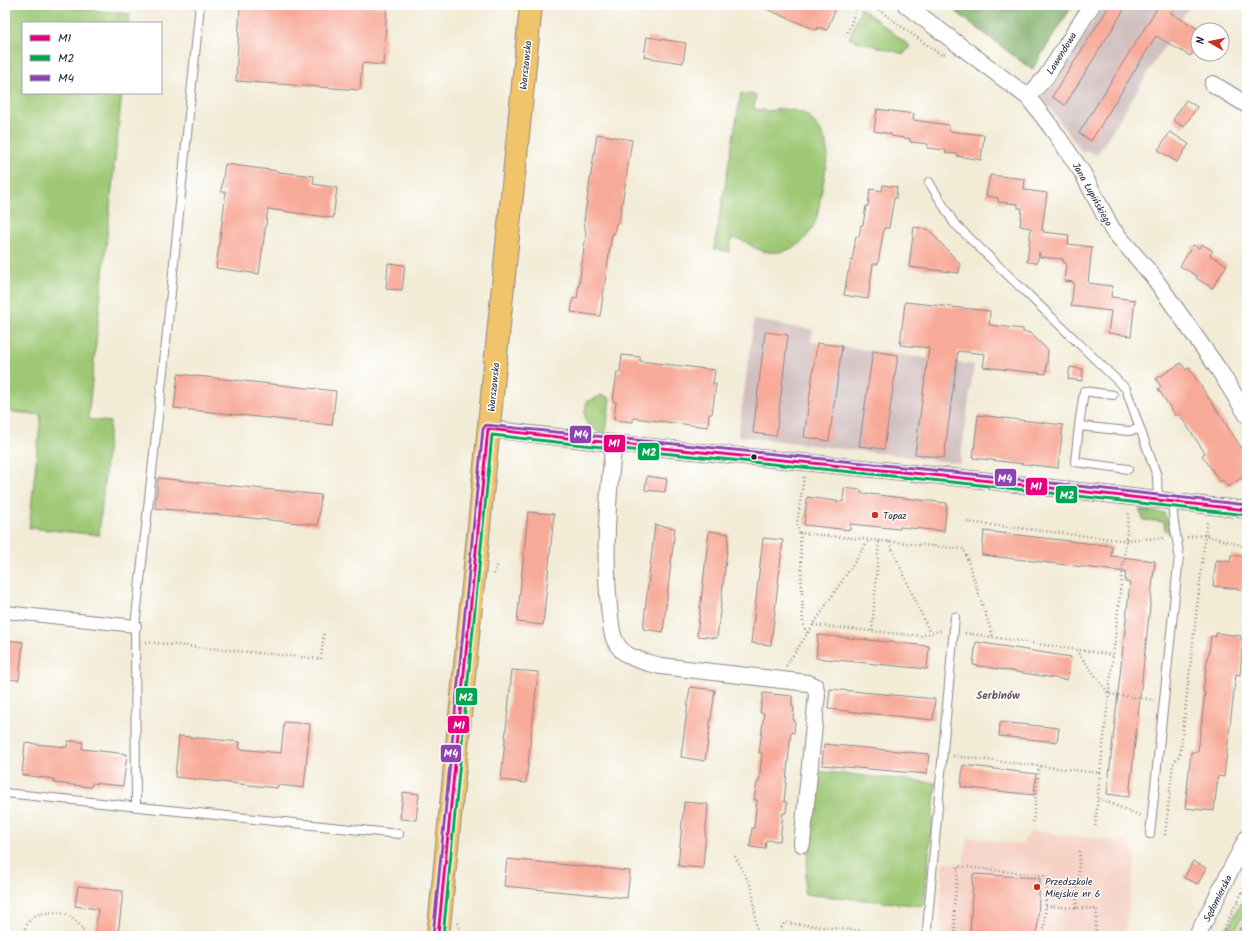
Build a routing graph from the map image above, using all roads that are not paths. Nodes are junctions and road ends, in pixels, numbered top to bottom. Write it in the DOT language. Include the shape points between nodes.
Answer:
graph roads {
  1 [pos="200,5"];
  2 [pos="531,5"];
  3 [pos="906,5"];
  4 [pos="1092,5"];
  5 [pos="1213,84"];
  6 [pos="1028,97"];
  7 [pos="1247,105"];
  8 [pos="929,182"];
  9 [pos="1113,395"];
  10 [pos="1247,415"];
  11 [pos="1079,426"];
  12 [pos="488,429"];
  13 [pos="1140,429"];
  14 [pos="614,443"];
  15 [pos="1128,469"];
  16 [pos="1165,501"];
  17 [pos="1247,510"];
  18 [pos="5,612"];
  19 [pos="955,617"];
  20 [pos="135,626"];
  21 [pos="5,793"];
  22 [pos="136,807"];
  23 [pos="399,834"];
  24 [pos="1150,834"];
  25 [pos="1247,838"];
  26 [pos="802,844"];
  27 [pos="927,929"];
  28 [pos="438,936"];
  29 [pos="1197,936"];
  1 -- 20 [label="lane"];
  2 -- 12 [label="main road, Warszawska"];
  3 -- 6 [label="street, Jana Łupińskiego"];
  4 -- 6 [label="street, Lawendowa" via="1046,77"];
  5 -- 7 [label="street"];
  6 -- 10 [label="street, Jana Łupińskiego" via="1082,172 1112,229 1152,275 1220,370"];
  8 -- 13 [label="lane" via="954,223 1126,389"];
  9 -- 11 [label="lane" via="1084,391"];
  11 -- 13 [label="lane" via="1128,432"];
  11 -- 15 [label="lane" via="1074,462"];
  12 -- 14 [label="street"];
  12 -- 28 [label="main road, Warszawska"];
  13 -- 16 [label="lane"];
  14 -- 16 [label="street"];
  14 -- 26 [label="street" via="609,487 606,563 612,634 617,645 626,654 661,666 808,683 815,686 817,695"];
  16 -- 17 [label="street"];
  16 -- 24 [label="lane" via="1173,516 1179,556"];
  18 -- 20 [label="street"];
  19 -- 27 [label="lane"];
  20 -- 22 [label="lane"];
  21 -- 22 [label="lane"];
  22 -- 23 [label="lane"];
  25 -- 29 [label="street, Sędomierska"];
}
